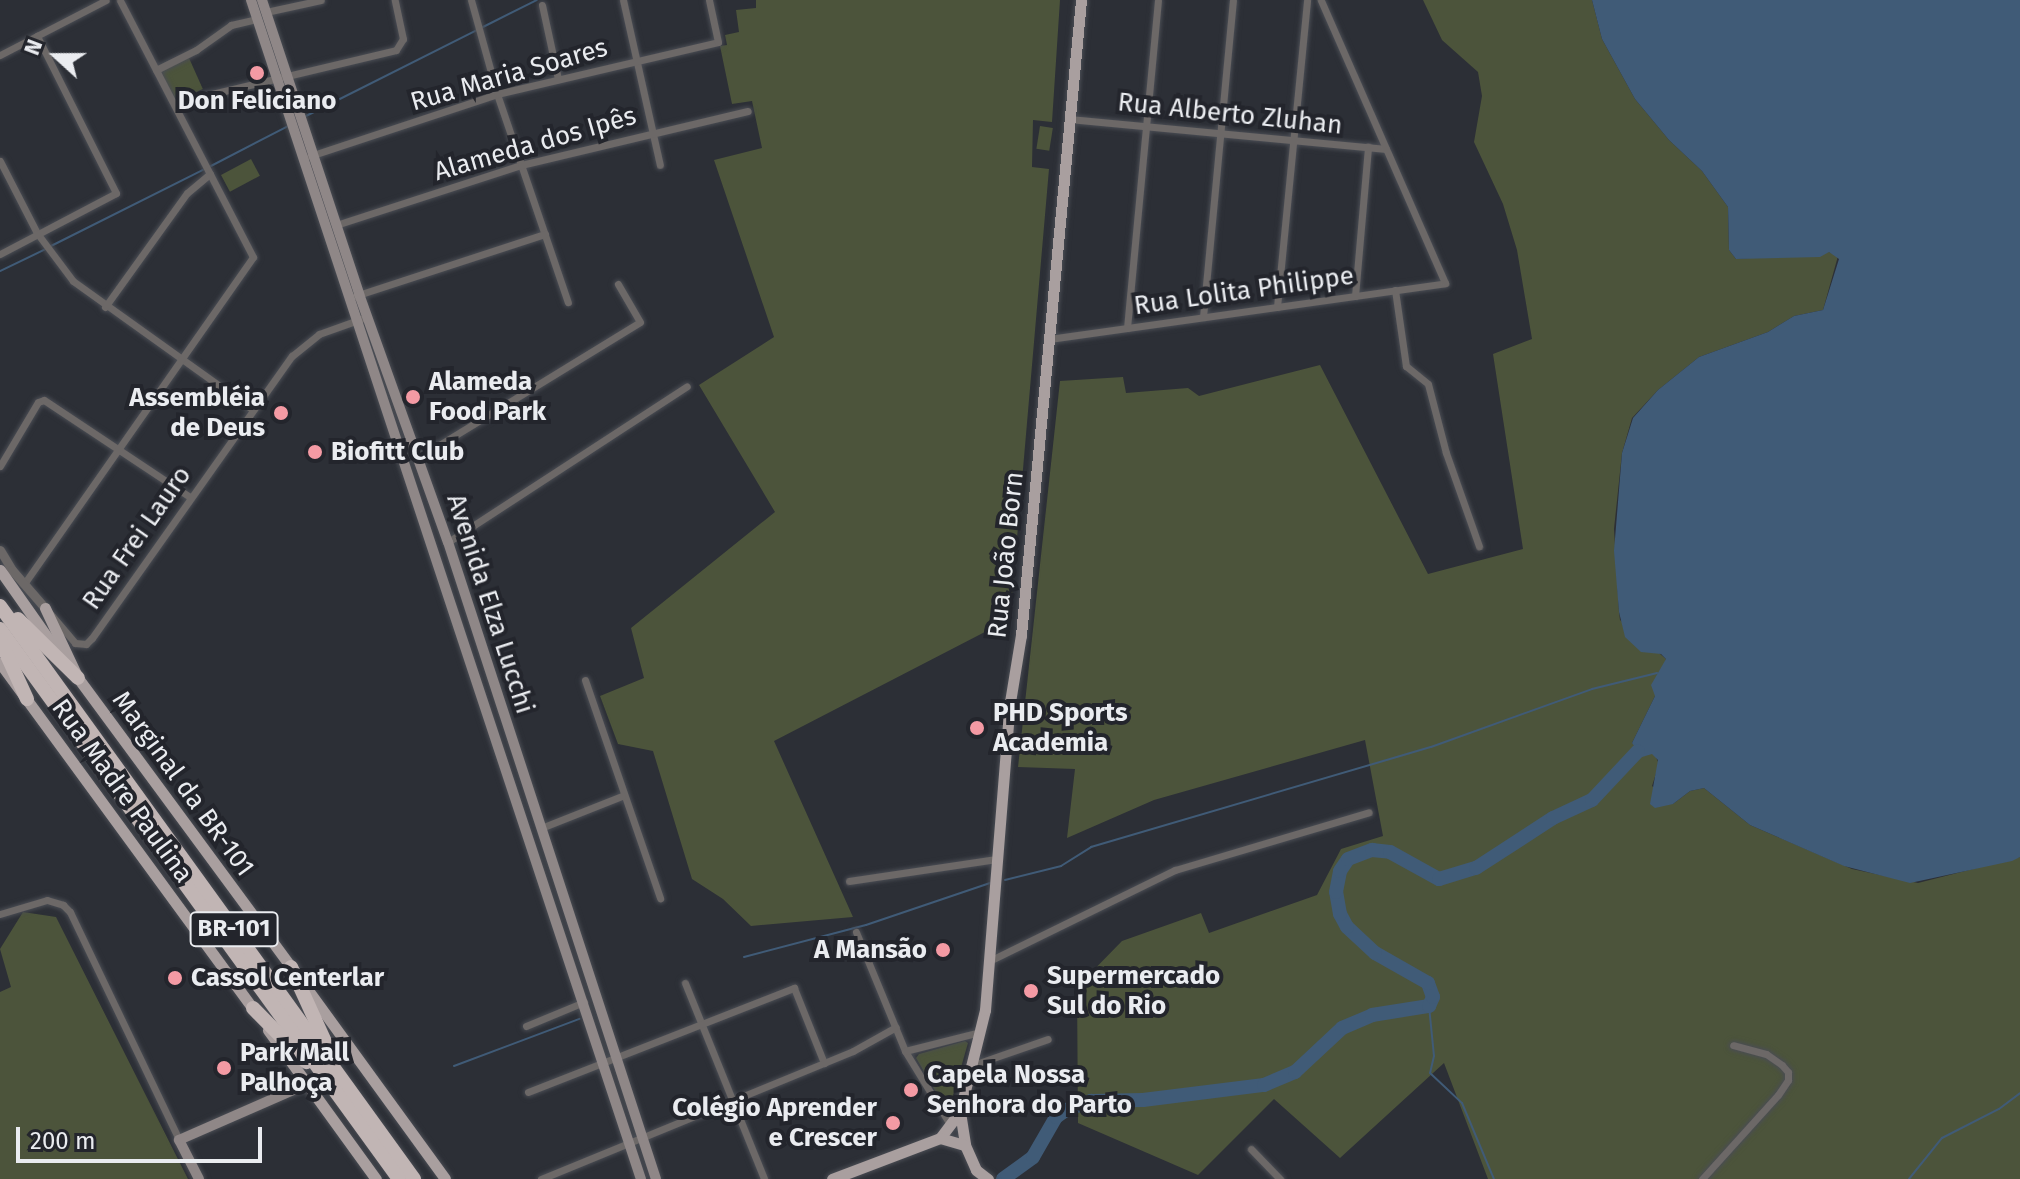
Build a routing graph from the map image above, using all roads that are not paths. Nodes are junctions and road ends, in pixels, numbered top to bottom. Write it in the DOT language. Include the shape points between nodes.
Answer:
graph roads {
  1 [pos="106,0"];
  2 [pos="120,0"];
  3 [pos="251,0"];
  4 [pos="262,0"];
  5 [pos="321,0"];
  6 [pos="395,0"];
  7 [pos="471,0"];
  8 [pos="623,0"];
  9 [pos="709,0"];
  10 [pos="1081,0"];
  11 [pos="1158,0"];
  12 [pos="1233,0"];
  13 [pos="1307,0"];
  14 [pos="1321,0"];
  15 [pos="542,5"];
  16 [pos="262,15"];
  17 [pos="37,36"];
  18 [pos="0,55"];
  19 [pos="636,60"];
  20 [pos="156,70"];
  21 [pos="282,78"];
  22 [pos="558,79"];
  23 [pos="497,94"];
  24 [pos="174,103"];
  25 [pos="748,111"];
  26 [pos="1070,119"];
  27 [pos="1146,126"];
  28 [pos="653,132"];
  29 [pos="1220,133"];
  30 [pos="1293,140"];
  31 [pos="1368,147"];
  32 [pos="1386,149"];
  33 [pos="309,157"];
  34 [pos="0,161"];
  35 [pos="521,165"];
  36 [pos="660,165"];
  37 [pos="209,173"];
  38 [pos="336,225"];
  39 [pos="545,234"];
  40 [pos="38,235"];
  41 [pos="0,254"];
  42 [pos="618,284"];
  43 [pos="1395,290"];
  44 [pos="354,296"];
  45 [pos="1355,296"];
  46 [pos="568,302"];
  47 [pos="105,307"];
  48 [pos="1277,307"];
  49 [pos="1203,317"];
  50 [pos="362,319"];
  51 [pos="1127,328"];
  52 [pos="1049,339"];
  53 [pos="181,360"];
  54 [pos="687,386"];
  55 [pos="253,410"];
  56 [pos="120,448"];
  57 [pos="418,458"];
  58 [pos="0,466"];
  59 [pos="190,497"];
  60 [pos="448,542"];
  61 [pos="1479,546"];
  62 [pos="0,550"];
  63 [pos="0,570"];
  64 [pos="24,584"];
  65 [pos="0,604"];
  66 [pos="45,608"];
  67 [pos="0,629"];
  68 [pos="0,639"];
  69 [pos="483,649"];
  70 [pos="468,655"];
  71 [pos="0,663"];
  72 [pos="78,678"];
  73 [pos="585,680"];
  74 [pos="27,699"];
  75 [pos="622,796"];
  76 [pos="1369,812"];
  77 [pos="541,828"];
  78 [pos="996,859"];
  79 [pos="849,881"];
  80 [pos="660,898"];
  81 [pos="0,914"];
  82 [pos="856,932"];
  83 [pos="989,961"];
  84 [pos="291,967"];
  85 [pos="685,983"];
  86 [pos="584,1002"];
  87 [pos="253,1008"];
  88 [pos="703,1023"];
  89 [pos="526,1026"];
  90 [pos="896,1027"];
  91 [pos="980,1032"];
  92 [pos="1048,1039"];
  93 [pos="1733,1045"];
  94 [pos="905,1051"];
  95 [pos="617,1057"];
  96 [pos="604,1063"];
  97 [pos="824,1063"];
  98 [pos="973,1065"];
  99 [pos="340,1076"];
  100 [pos="307,1084"];
  101 [pos="528,1092"];
  102 [pos="339,1095"];
  103 [pos="734,1099"];
  104 [pos="960,1111"];
  105 [pos="951,1126"];
  106 [pos="643,1137"];
  107 [pos="940,1138"];
  108 [pos="179,1140"];
  109 [pos="630,1143"];
  110 [pos="965,1145"];
  111 [pos="1251,1149"];
  112 [pos="199,1179"];
  113 [pos="376,1179"];
  114 [pos="399,1179"];
  115 [pos="414,1179"];
  116 [pos="445,1179"];
  117 [pos="541,1179"];
  118 [pos="641,1179"];
  119 [pos="656,1179"];
  120 [pos="764,1179"];
  121 [pos="832,1179"];
  122 [pos="988,1179"];
  123 [pos="1280,1179"];
  124 [pos="1702,1179"];
  1 -- 17 [label="street"];
  2 -- 20 [label="street"];
  3 -- 16 [label="main road, Avenida Elza Lucchi"];
  4 -- 16 [label="main road, Avenida Elza Lucchi"];
  5 -- 16 [label="street"];
  6 -- 21 [label="street" via="402,43 396,50"];
  7 -- 23 [label="street"];
  8 -- 19 [label="street"];
  9 -- 19 [label="street, Rua Maria Soares" via="718,42"];
  10 -- 26 [label="main road, Rua João Born"];
  11 -- 27 [label="street"];
  12 -- 29 [label="street"];
  13 -- 30 [label="street"];
  14 -- 32 [label="street"];
  15 -- 22 [label="street"];
  16 -- 20 [label="street" via="231,25"];
  16 -- 21 [label="main road, Avenida Elza Lucchi"];
  17 -- 18 [label="street"];
  17 -- 40 [label="street" via="116,193"];
  19 -- 22 [label="street, Rua Maria Soares"];
  19 -- 28 [label="street"];
  20 -- 24 [label="street"];
  21 -- 24 [label="street"];
  21 -- 33 [label="main road, Avenida Elza Lucchi"];
  22 -- 23 [label="street, Rua Maria Soares"];
  23 -- 33 [label="street, Rua Maria Soares"];
  23 -- 35 [label="street"];
  24 -- 37 [label="street"];
  25 -- 28 [label="street, Alameda dos Ipês"];
  26 -- 27 [label="street, Rua Alberto Zluhan"];
  26 -- 52 [label="main road, Rua João Born"];
  27 -- 29 [label="street, Rua Alberto Zluhan"];
  27 -- 51 [label="street"];
  28 -- 35 [label="street, Alameda dos Ipês"];
  28 -- 36 [label="street"];
  29 -- 30 [label="street, Rua Alberto Zluhan"];
  29 -- 49 [label="street"];
  30 -- 31 [label="street, Rua Alberto Zluhan"];
  30 -- 48 [label="street"];
  31 -- 32 [label="street, Rua Alberto Zluhan"];
  31 -- 45 [label="street"];
  32 -- 43 [label="street, Rua Lolita Philippe" via="1445,283"];
  33 -- 38 [label="main road, Avenida Elza Lucchi"];
  33 -- 44 [label="main road, Avenida Elza Lucchi"];
  34 -- 40 [label="street"];
  35 -- 38 [label="street, Alameda dos Ipês"];
  35 -- 39 [label="street"];
  37 -- 47 [label="street" via="187,193"];
  37 -- 53 [label="street" via="253,257"];
  38 -- 44 [label="main road, Avenida Elza Lucchi"];
  39 -- 44 [label="street"];
  39 -- 46 [label="street"];
  40 -- 41 [label="street"];
  40 -- 47 [label="street" via="73,281"];
  42 -- 57 [label="street" via="640,322"];
  43 -- 45 [label="street, Rua Lolita Philippe"];
  43 -- 61 [label="street" via="1406,366 1428,384"];
  44 -- 50 [label="main road, Avenida Elza Lucchi"];
  45 -- 48 [label="street, Rua Lolita Philippe"];
  47 -- 53 [label="street"];
  48 -- 49 [label="street, Rua Lolita Philippe"];
  49 -- 51 [label="street, Rua Lolita Philippe"];
  50 -- 55 [label="street, Rua Frei Lauro" via="319,334 300,347"];
  50 -- 57 [label="main road, Avenida Elza Lucchi"];
  50 -- 70 [label="main road, Avenida Elza Lucchi"];
  51 -- 52 [label="street, Rua Lolita Philippe"];
  52 -- 78 [label="main road, Rua João Born"];
  53 -- 55 [label="street"];
  53 -- 56 [label="street"];
  54 -- 60 [label="street"];
  55 -- 59 [label="street, Rua Frei Lauro"];
  56 -- 58 [label="street" via="40,400"];
  56 -- 59 [label="street"];
  56 -- 64 [label="street"];
  57 -- 60 [label="main road, Avenida Elza Lucchi"];
  59 -- 66 [label="street, Rua Frei Lauro" via="92,638 80,645"];
  60 -- 69 [label="main road, Avenida Elza Lucchi"];
  62 -- 64 [label="street"];
  63 -- 72 [label="main road, Marginal da BR-101"];
  64 -- 66 [label="street"];
  65 -- 72 [label="highway"];
  65 -- 99 [label="highway, BR-101"];
  66 -- 72 [label="main road"];
  67 -- 102 [label="highway, BR-101"];
  68 -- 74 [label="highway"];
  69 -- 70 [label="main road"];
  69 -- 77 [label="main road, Avenida Elza Lucchi"];
  70 -- 86 [label="main road, Avenida Elza Lucchi"];
  71 -- 74 [label="main road, Rua Madre Paulina"];
  72 -- 84 [label="main road, Marginal da BR-101"];
  73 -- 75 [label="street"];
  74 -- 87 [label="main road, Rua Madre Paulina"];
  75 -- 77 [label="street"];
  75 -- 80 [label="street"];
  76 -- 83 [label="street" via="1175,870"];
  77 -- 95 [label="main road, Avenida Elza Lucchi"];
  78 -- 79 [label="street"];
  78 -- 83 [label="main road, Rua João Born"];
  81 -- 108 [label="street" via="47,900 70,912"];
  82 -- 90 [label="street"];
  83 -- 91 [label="main road, Rua João Born"];
  84 -- 99 [label="highway"];
  84 -- 116 [label="main road, Marginal da BR-101"];
  85 -- 88 [label="street"];
  86 -- 89 [label="street"];
  86 -- 96 [label="main road, Avenida Elza Lucchi"];
  87 -- 100 [label="main road, Rua Madre Paulina"];
  87 -- 102 [label="highway"];
  88 -- 95 [label="street"];
  88 -- 97 [label="street" via="794,988"];
  88 -- 103 [label="street"];
  90 -- 94 [label="street"];
  90 -- 97 [label="street"];
  91 -- 94 [label="street"];
  91 -- 98 [label="main road, Rua João Born"];
  92 -- 98 [label="street"];
  93 -- 124 [label="street" via="1773,1058 1788,1072 1788,1080"];
  94 -- 105 [label="street"];
  95 -- 96 [label="street"];
  95 -- 106 [label="main road, Avenida Elza Lucchi"];
  96 -- 101 [label="street"];
  96 -- 109 [label="main road, Avenida Elza Lucchi"];
  97 -- 103 [label="street"];
  98 -- 104 [label="main road, Rua João Born"];
  99 -- 115 [label="highway, BR-101"];
  100 -- 108 [label="main road"];
  100 -- 113 [label="main road, Rua Madre Paulina"];
  102 -- 114 [label="highway, BR-101"];
  103 -- 106 [label="street"];
  103 -- 120 [label="street"];
  104 -- 105 [label="main road"];
  104 -- 110 [label="main road"];
  105 -- 107 [label="main road"];
  106 -- 109 [label="street"];
  106 -- 119 [label="main road, Avenida Elza Lucchi"];
  107 -- 110 [label="main road"];
  107 -- 121 [label="main road"];
  108 -- 112 [label="main road"];
  109 -- 117 [label="street"];
  109 -- 118 [label="main road, Avenida Elza Lucchi"];
  110 -- 122 [label="main road" via="976,1170"];
  111 -- 123 [label="street"];
}
